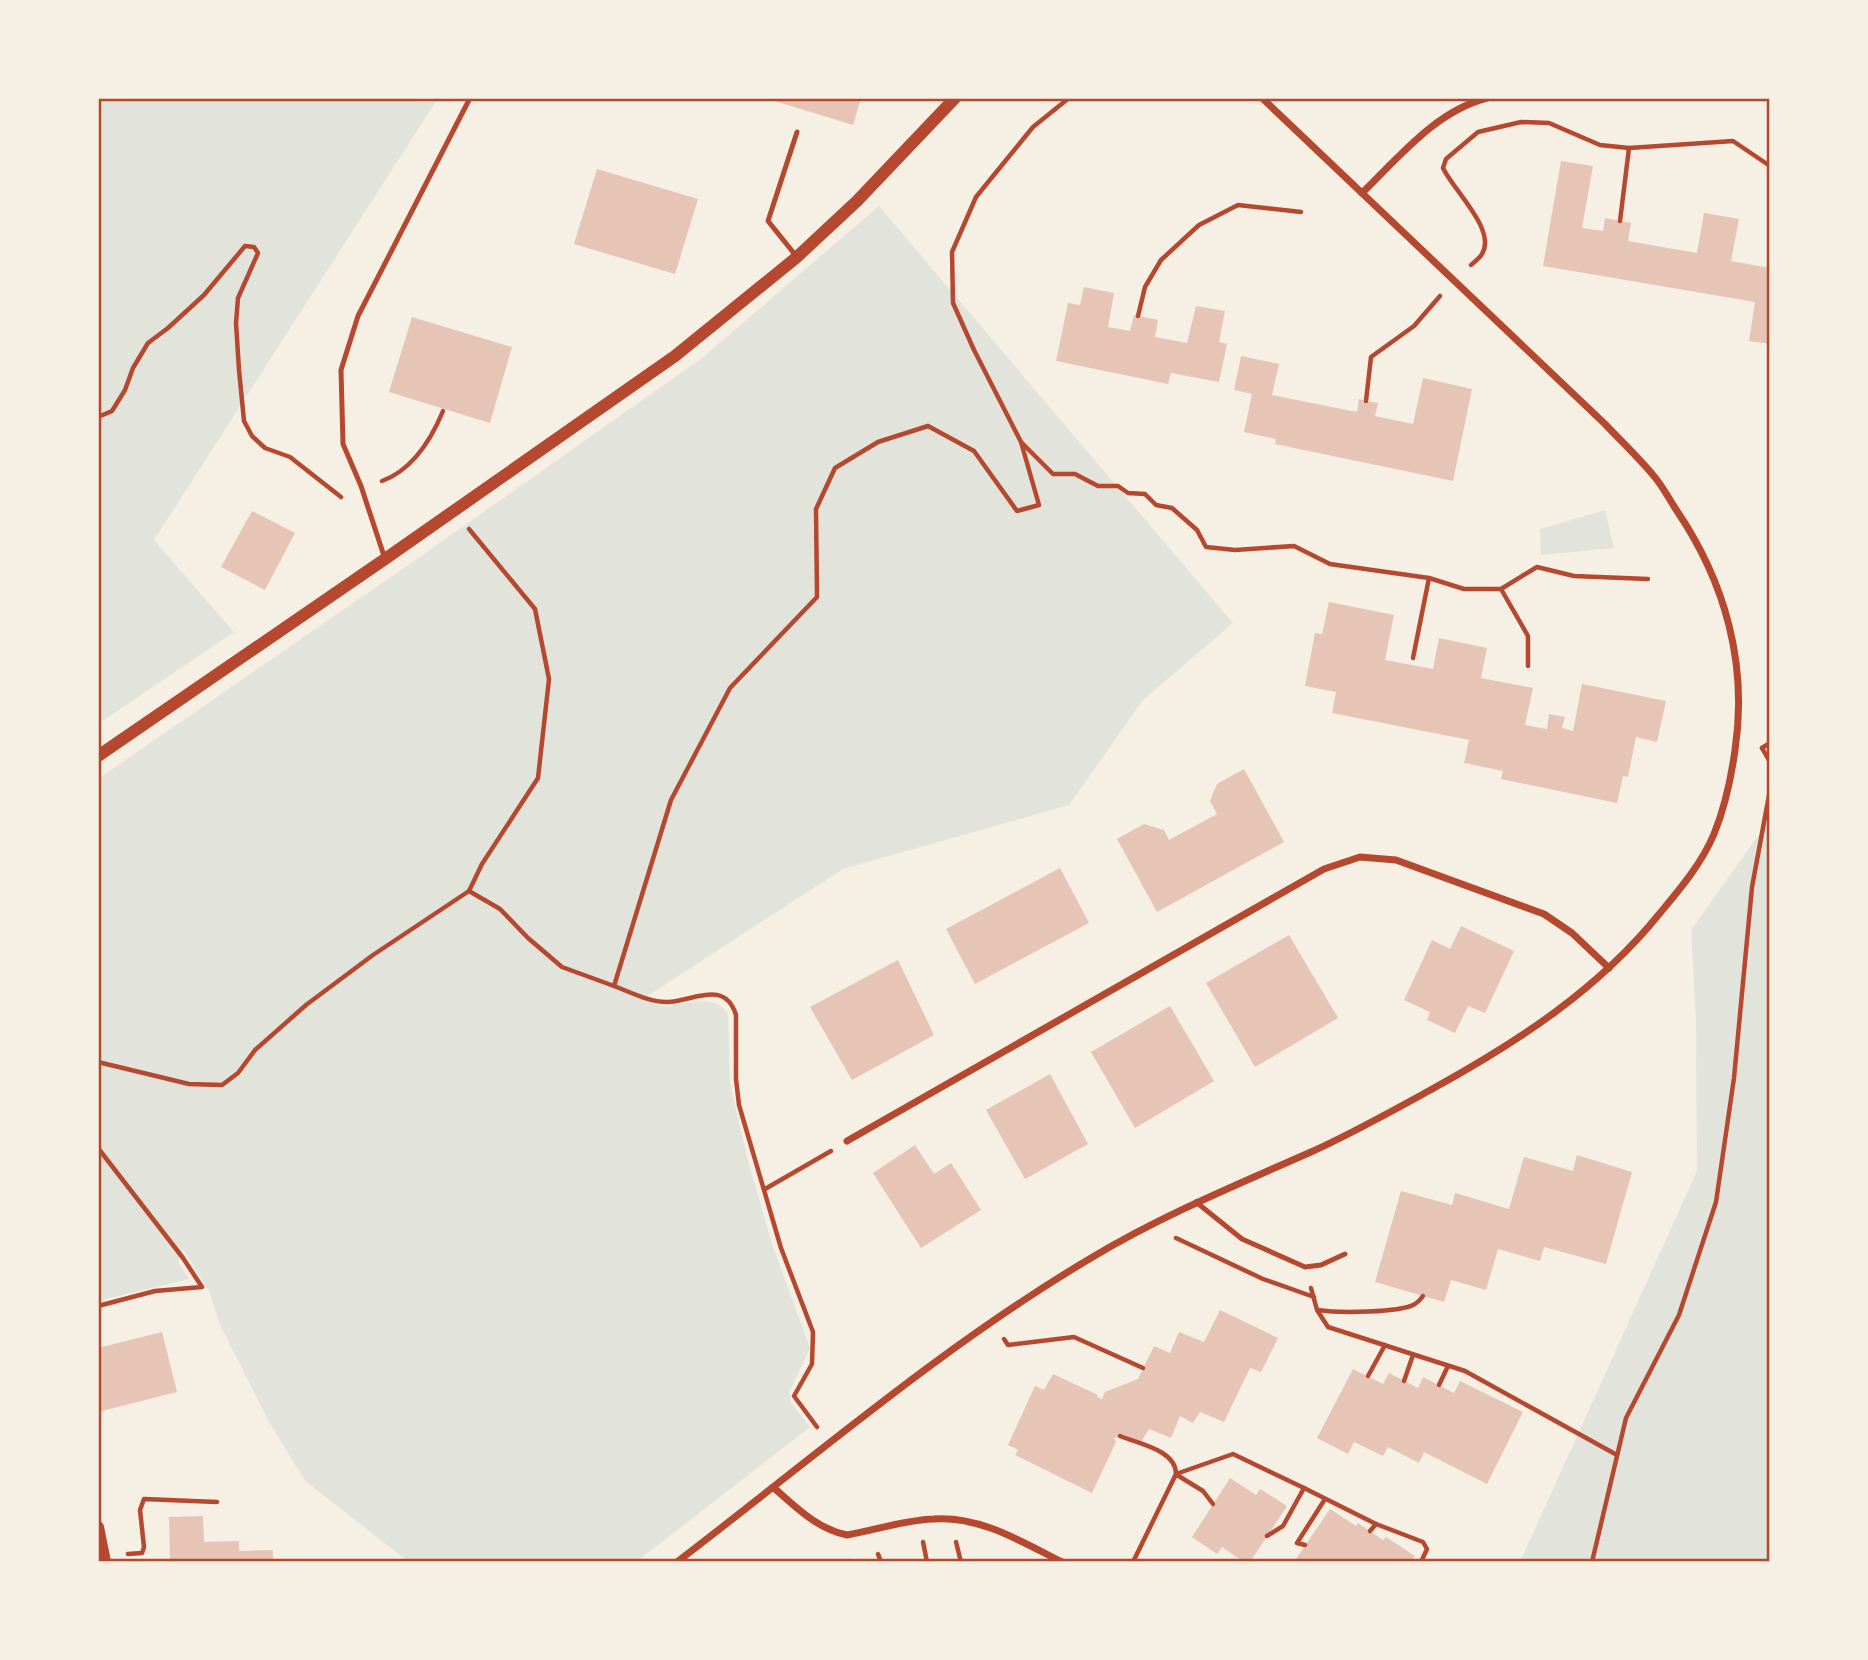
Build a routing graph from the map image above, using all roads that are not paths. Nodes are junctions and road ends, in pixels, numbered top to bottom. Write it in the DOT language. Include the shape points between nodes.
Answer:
graph roads {
  1 [pos="470,98"];
  2 [pos="955,98"];
  3 [pos="1262,98"];
  4 [pos="1487,98"];
  5 [pos="797,132"];
  6 [pos="1362,193"];
  7 [pos="797,257"];
  8 [pos="385,559"];
  9 [pos="98,756"];
  10 [pos="1609,968"];
  11 [pos="847,1142"];
  12 [pos="1196,1202"];
  13 [pos="1345,1254"];
  14 [pos="774,1488"];
  15 [pos="98,1527"];
  16 [pos="105,1562"];
  17 [pos="677,1562"];
  18 [pos="1062,1562"];
  1 -- 8 [label="lane" via="358,316 341,370 342,444"];
  2 -- 7 [label="street"];
  3 -- 6 [label="street"];
  4 -- 6 [label="street" via="1470,102 1424,132"];
  5 -- 7 [label="lane" via="768,221"];
  6 -- 10 [label="street" via="1590,409 1656,478 1694,536 1720,589 1740,690 1740,720 1725,802 1712,838 1677,892"];
  7 -- 8 [label="street" via="675,356"];
  8 -- 9 [label="street"];
  10 -- 11 [label="street" via="1544,914 1396,860 1360,857 1324,869"];
  10 -- 12 [label="street" via="1530,1032 1469,1069 1314,1150"];
  12 -- 13 [label="lane" via="1242,1239 1306,1267"];
  12 -- 14 [label="street" via="1050,1283 927,1368"];
  14 -- 17 [label="street"];
  14 -- 18 [label="street" via="835,1532 847,1535 937,1518 976,1523"];
  15 -- 16 [label="street"];
}
